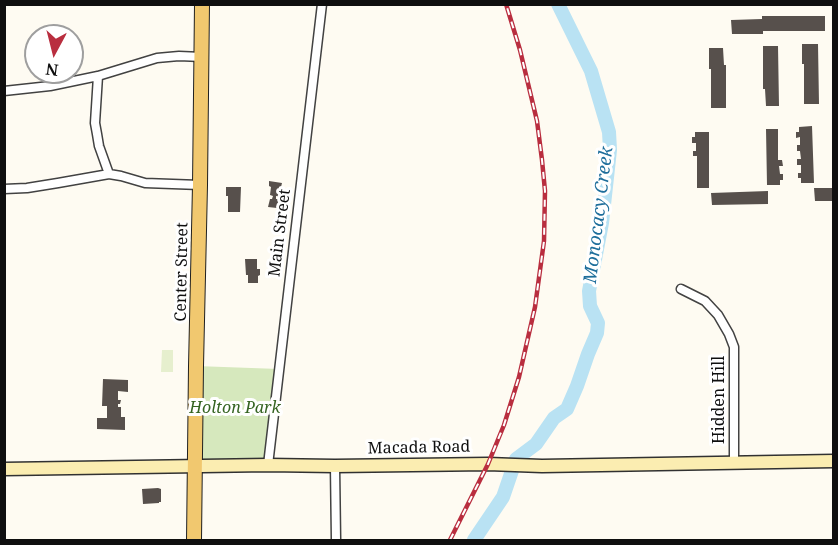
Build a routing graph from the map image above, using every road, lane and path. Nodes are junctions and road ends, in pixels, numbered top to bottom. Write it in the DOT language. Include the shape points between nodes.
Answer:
graph roads {
  1 [pos="202,4"];
  2 [pos="322,4"];
  3 [pos="202,57"];
  4 [pos="98,76"];
  5 [pos="4,91"];
  6 [pos="109,174"];
  7 [pos="200,185"];
  8 [pos="4,189"];
  9 [pos="681,289"];
  10 [pos="834,461"];
  11 [pos="734,463"];
  12 [pos="268,465"];
  13 [pos="195,466"];
  14 [pos="335,466"];
  15 [pos="4,468"];
  16 [pos="194,540"];
  17 [pos="336,540"];
  1 -- 3 [label="main road, Center Street"];
  2 -- 12 [label="street, Main Street"];
  3 -- 4 [label="street" via="157,58"];
  3 -- 7 [label="main road, Center Street"];
  4 -- 5 [label="street"];
  4 -- 6 [label="street" via="95,123"];
  6 -- 7 [label="street" via="145,183"];
  6 -- 8 [label="street"];
  7 -- 13 [label="main road, Center Street"];
  9 -- 11 [label="street, Hidden Hill" via="705,301 732,340"];
  10 -- 11 [label="street, Macada Road"];
  11 -- 14 [label="street, Macada Road"];
  12 -- 13 [label="street, Macada Road"];
  12 -- 14 [label="street, Macada Road"];
  13 -- 15 [label="street, Macada Road"];
  13 -- 16 [label="main road, Center Street"];
  14 -- 17 [label="street"];
}
